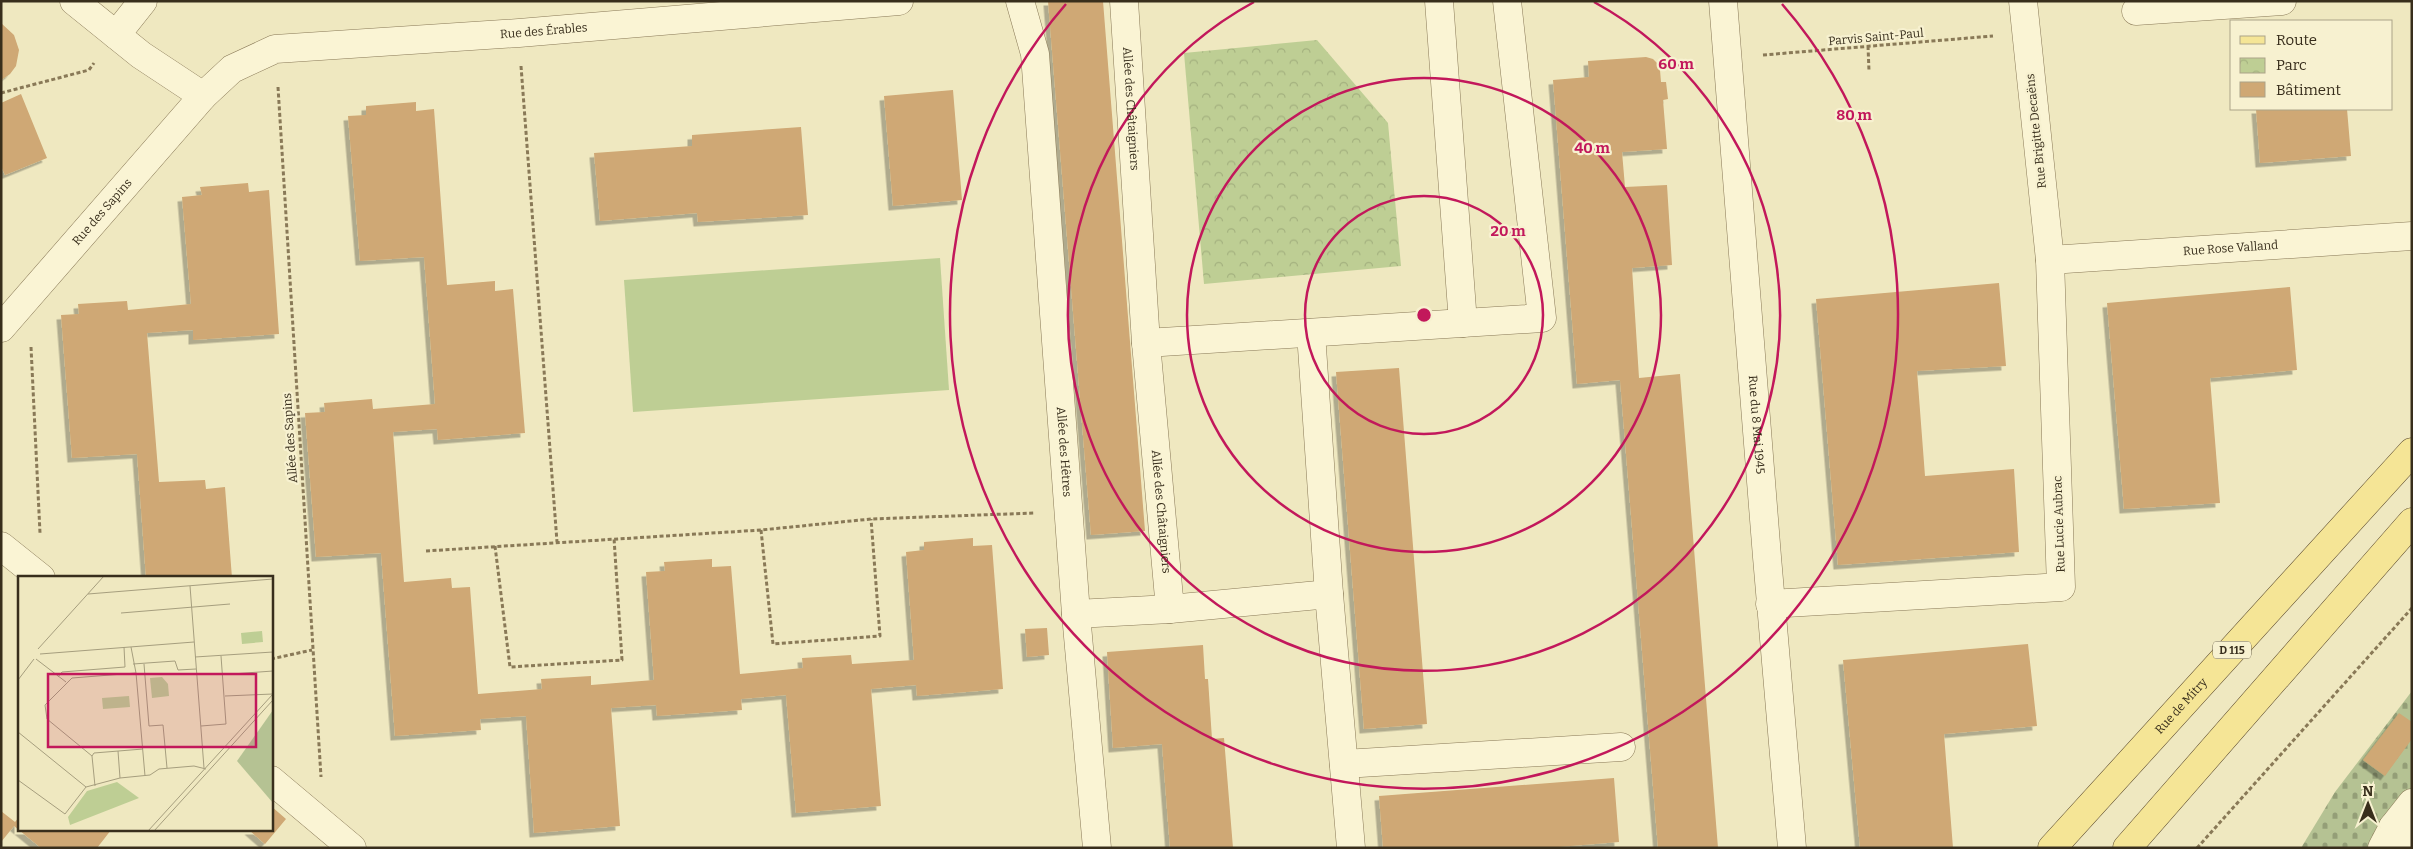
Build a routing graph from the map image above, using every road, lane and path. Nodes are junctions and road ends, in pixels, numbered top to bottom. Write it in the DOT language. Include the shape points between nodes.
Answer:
graph roads {
  1 [pos="74,1"];
  2 [pos="142,1"];
  3 [pos="899,1"];
  4 [pos="1020,1"];
  5 [pos="1124,1"];
  6 [pos="1439,1"];
  7 [pos="1507,1"];
  8 [pos="1723,1"];
  9 [pos="2023,1"];
  10 [pos="2282,1"];
  11 [pos="2136,10"];
  12 [pos="519,33"];
  13 [pos="2026,34"];
  14 [pos="116,35"];
  15 [pos="1868,46"];
  16 [pos="275,49"];
  17 [pos="1728,59"];
  18 [pos="1869,71"];
  19 [pos="1,93"];
  20 [pos="203,96"];
  21 [pos="2412,236"];
  22 [pos="2050,260"];
  23 [pos="28,296"];
  24 [pos="1463,323"];
  25 [pos="1,328"];
  26 [pos="1311,333"];
  27 [pos="1146,343"];
  28 [pos="2412,452"];
  29 [pos="1069,511"];
  30 [pos="872,519"];
  31 [pos="2412,522"];
  32 [pos="761,530"];
  33 [pos="614,538"];
  34 [pos="40,539"];
  35 [pos="557,542"];
  36 [pos="1,546"];
  37 [pos="495,546"];
  38 [pos="426,551"];
  39 [pos="38,576"];
  40 [pos="1329,594"];
  41 [pos="1770,604"];
  42 [pos="2412,608"];
  43 [pos="1170,609"];
  44 [pos="1076,614"];
  45 [pos="312,650"];
  46 [pos="272,659"];
  47 [pos="1621,747"];
  48 [pos="1344,764"];
  49 [pos="272,781"];
  50 [pos="2412,803"];
  51 [pos="325,826"];
  52 [pos="2388,837"];
  53 [pos="2412,847"];
  54 [pos="352,848"];
  55 [pos="1097,848"];
  56 [pos="1352,848"];
  57 [pos="1792,848"];
  58 [pos="2052,848"];
  59 [pos="2127,848"];
  60 [pos="2197,848"];
  1 -- 14 [label="street"];
  2 -- 14 [label="street"];
  3 -- 12 [label="street, Rue des Érables"];
  4 -- 29 [label="street, Allée des Hêtres" via="1035,54"];
  5 -- 27 [label="street, Allée des Châtaigniers"];
  6 -- 24 [label="street"];
  7 -- 24 [label="street" via="1542,318"];
  8 -- 17 [label="street, Rue du 8 Mai 1945"];
  9 -- 13 [label="street, Rue Brigitte Decaëns"];
  10 -- 11 [label="street"];
  12 -- 16 [label="street, Rue des Érables"];
  12 -- 35 [label="path"];
  13 -- 15 [label="path, Parvis Saint-Paul"];
  13 -- 22 [label="street, Rue Brigitte Decaëns"];
  14 -- 19 [label="path" via="89,70"];
  14 -- 20 [label="street"];
  15 -- 17 [label="path, Parvis Saint-Paul"];
  15 -- 18 [label="path"];
  16 -- 20 [label="street, Rue des Érables" via="232,68"];
  16 -- 45 [label="path, Allée des Sapins"];
  17 -- 41 [label="street, Rue du 8 Mai 1945"];
  20 -- 23 [label="street, Rue des Sapins"];
  21 -- 22 [label="street, Rue Rose Valland"];
  22 -- 41 [label="street, Rue Lucie Aubrac" via="2061,586"];
  23 -- 25 [label="street, Rue des Sapins"];
  23 -- 34 [label="path"];
  24 -- 26 [label="street"];
  26 -- 27 [label="street"];
  26 -- 40 [label="street"];
  27 -- 43 [label="street, Allée des Châtaigniers"];
  28 -- 58 [label="main road, Rue de Mitry / D 115"];
  29 -- 30 [label="path"];
  29 -- 44 [label="street, Allée des Hêtres"];
  30 -- 32 [label="path"];
  30 -- 32 [label="path" via="880,636 773,644"];
  31 -- 59 [label="main road"];
  32 -- 33 [label="path"];
  33 -- 35 [label="path"];
  33 -- 37 [label="path" via="622,660 510,667"];
  35 -- 37 [label="path"];
  36 -- 39 [label="street"];
  37 -- 38 [label="path"];
  40 -- 43 [label="street"];
  40 -- 48 [label="street"];
  41 -- 57 [label="street, Rue du 8 Mai 1945"];
  42 -- 60 [label="path"];
  43 -- 44 [label="street"];
  44 -- 55 [label="street, Allée des Hêtres"];
  45 -- 46 [label="path"];
  45 -- 51 [label="path, Allée des Sapins"];
  47 -- 48 [label="street"];
  48 -- 56 [label="street"];
  49 -- 51 [label="street"];
  50 -- 52 [label="street"];
  51 -- 54 [label="street"];
  52 -- 53 [label="street"];
}
